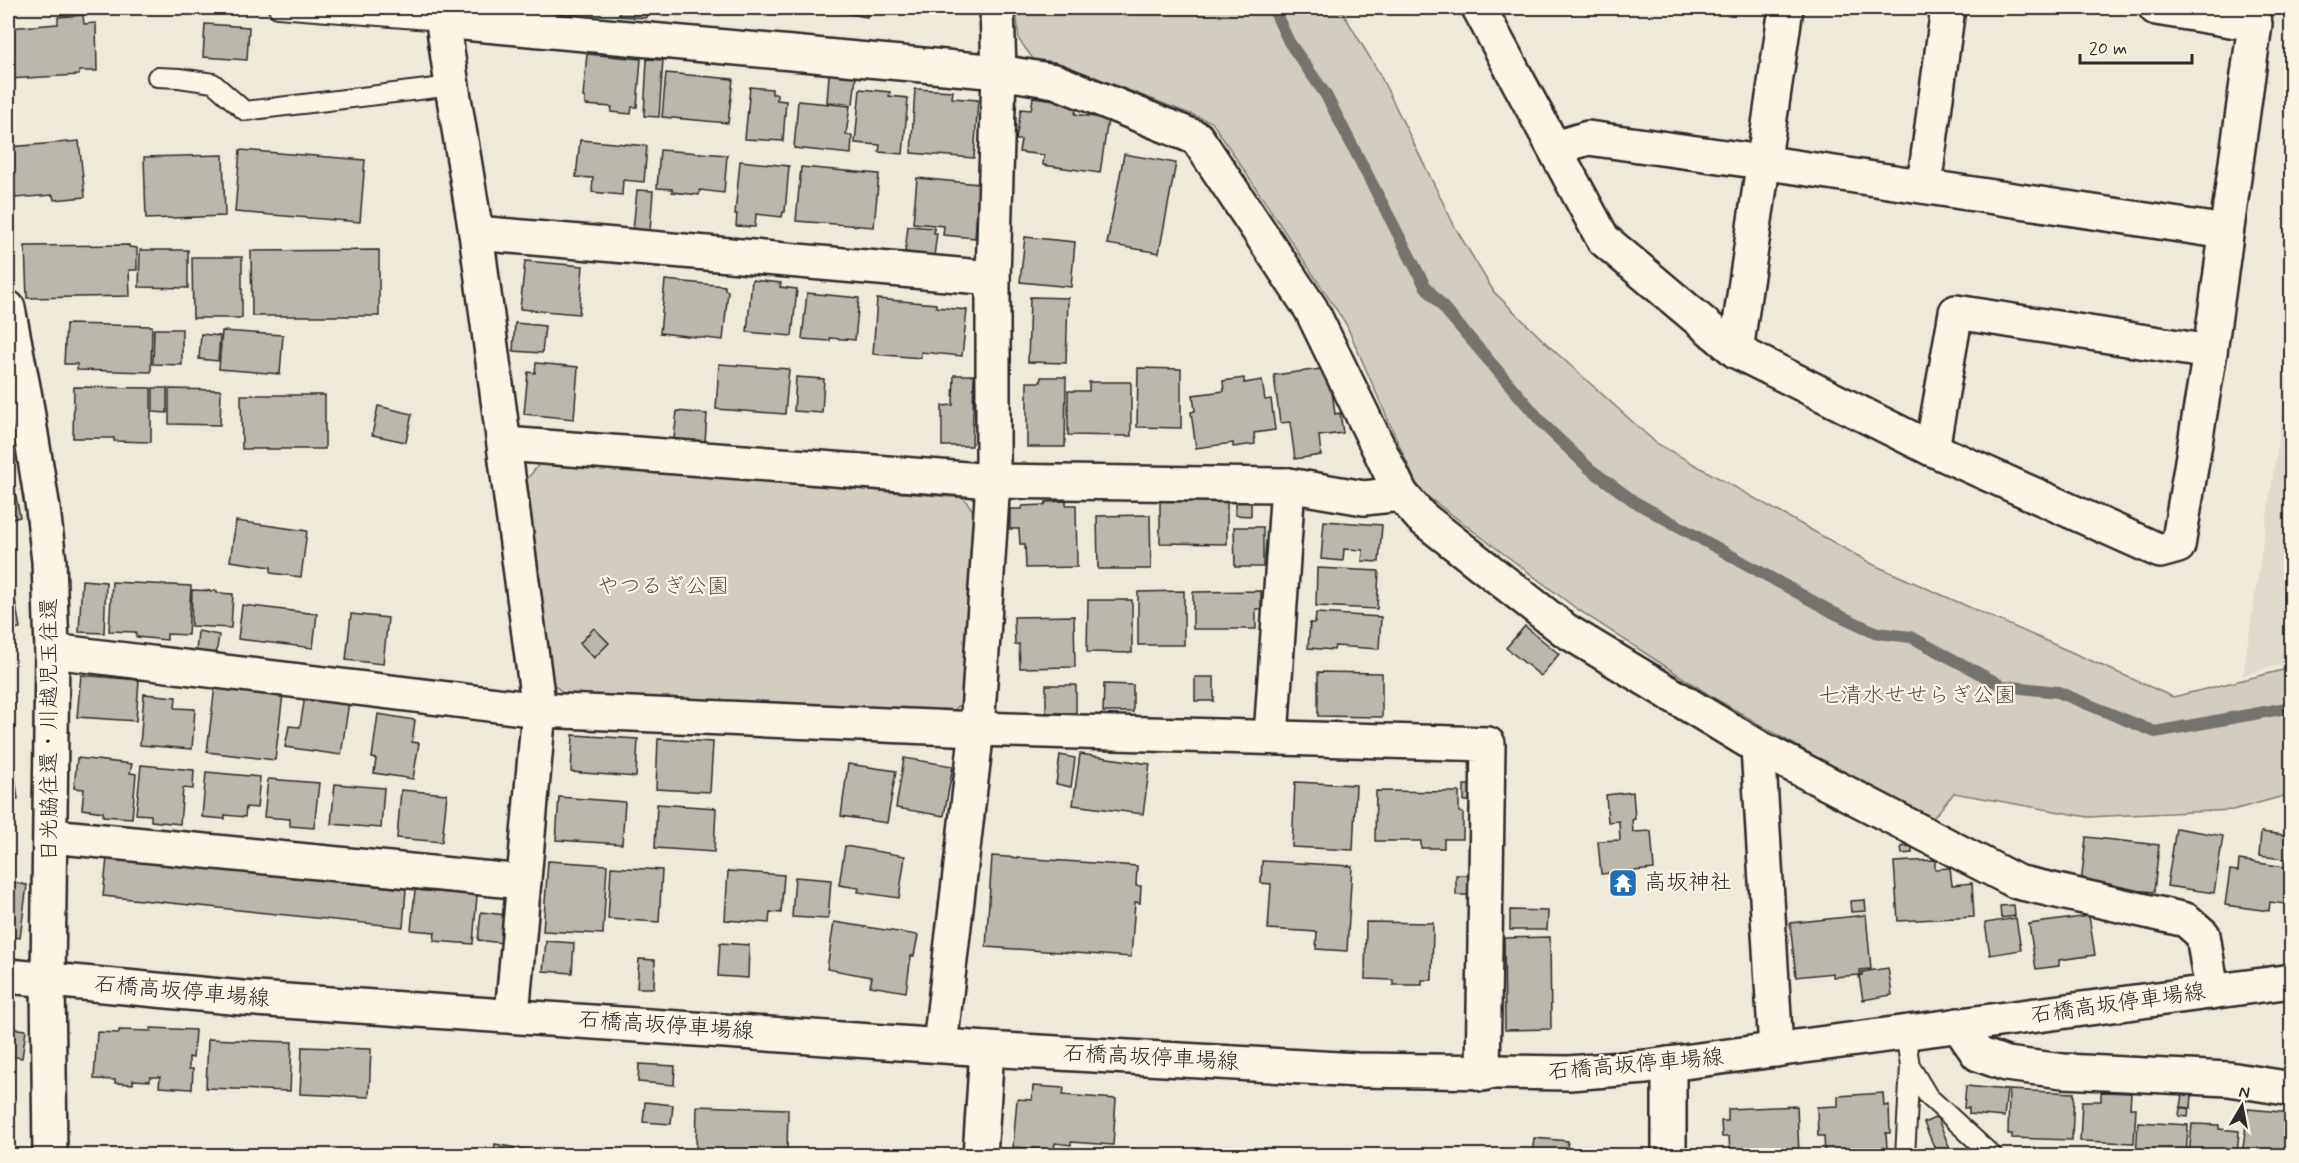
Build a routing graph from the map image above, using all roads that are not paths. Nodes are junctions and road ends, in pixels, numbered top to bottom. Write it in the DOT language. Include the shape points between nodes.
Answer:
graph roads {
  1 [pos="278,8"];
  2 [pos="997,8"];
  3 [pos="1479,8"];
  4 [pos="1786,8"];
  5 [pos="1948,8"];
  6 [pos="2156,8"];
  7 [pos="442,14"];
  8 [pos="999,72"];
  9 [pos="157,77"];
  10 [pos="452,86"];
  11 [pos="1555,148"];
  12 [pos="1762,162"];
  13 [pos="1924,186"];
  14 [pos="2226,232"];
  15 [pos="476,233"];
  16 [pos="993,278"];
  17 [pos="8,308"];
  18 [pos="1736,351"];
  19 [pos="2210,352"];
  20 [pos="505,444"];
  21 [pos="1932,449"];
  22 [pos="993,481"];
  23 [pos="1288,486"];
  24 [pos="1401,494"];
  25 [pos="51,651"];
  26 [pos="539,710"];
  27 [pos="977,729"];
  28 [pos="1271,737"];
  29 [pos="1758,747"];
  30 [pos="51,836"];
  31 [pos="524,882"];
  32 [pos="8,976"];
  33 [pos="48,980"];
  34 [pos="2292,981"];
  35 [pos="2212,992"];
  36 [pos="512,1015"];
  37 [pos="1958,1025"];
  38 [pos="1905,1032"];
  39 [pos="939,1045"];
  40 [pos="987,1049"];
  41 [pos="1776,1050"];
  42 [pos="1669,1064"];
  43 [pos="1910,1066"];
  44 [pos="1483,1074"];
  45 [pos="2292,1089"];
  46 [pos="50,1155"];
  47 [pos="980,1155"];
  48 [pos="1669,1155"];
  49 [pos="1905,1155"];
  50 [pos="1992,1155"];
  1 -- 7 [label="lane"];
  2 -- 8 [label="street"];
  3 -- 11 [label="street"];
  4 -- 12 [label="street"];
  5 -- 13 [label="street"];
  6 -- 14 [label="street" via="2255,24"];
  7 -- 8 [label="street"];
  7 -- 10 [label="street"];
  8 -- 16 [label="street"];
  8 -- 24 [label="street" via="1055,81 1197,138 1311,309"];
  9 -- 10 [label="lane" via="213,83 245,111"];
  10 -- 15 [label="street"];
  11 -- 12 [label="street" via="1588,138"];
  11 -- 18 [label="street" via="1603,238"];
  12 -- 13 [label="street"];
  12 -- 18 [label="street"];
  13 -- 14 [label="street"];
  14 -- 19 [label="street"];
  15 -- 16 [label="street"];
  15 -- 20 [label="street"];
  16 -- 22 [label="street"];
  17 -- 25 [label="street, 日光脇往還・川越児玉往還" via="43,509 49,561"];
  18 -- 21 [label="street"];
  19 -- 21 [label="street" via="1956,312"];
  19 -- 21 [label="street" via="2178,546 2160,551"];
  20 -- 22 [label="street"];
  20 -- 26 [label="street"];
  22 -- 23 [label="street"];
  22 -- 27 [label="street"];
  23 -- 24 [label="street" via="1364,498"];
  23 -- 28 [label="street"];
  24 -- 29 [label="street" via="1421,517 1565,630"];
  25 -- 26 [label="street"];
  25 -- 30 [label="street, 日光脇往還・川越児玉往還"];
  26 -- 27 [label="street"];
  26 -- 31 [label="street"];
  27 -- 28 [label="street"];
  27 -- 39 [label="street"];
  28 -- 44 [label="street" via="1488,744"];
  29 -- 35 [label="street" via="2018,882 2186,920 2203,935"];
  29 -- 41 [label="street"];
  30 -- 31 [label="street"];
  30 -- 33 [label="street, 日光脇往還・川越児玉往還"];
  31 -- 36 [label="street"];
  32 -- 33 [label="street, 石橋高坂停車場線"];
  33 -- 36 [label="street, 石橋高坂停車場線" via="242,998"];
  33 -- 46 [label="street, 日光脇往還・川越児玉往還"];
  34 -- 35 [label="street, 石橋高坂停車場線"];
  35 -- 37 [label="street, 石橋高坂停車場線"];
  36 -- 39 [label="street, 石橋高坂停車場線"];
  37 -- 38 [label="street, 石橋高坂停車場線"];
  37 -- 45 [label="street" via="1978,1054 2006,1064 2063,1071 2229,1079"];
  38 -- 41 [label="street, 石橋高坂停車場線"];
  38 -- 43 [label="lane"];
  39 -- 40 [label="street, 石橋高坂停車場線"];
  40 -- 44 [label="street, 石橋高坂停車場線"];
  40 -- 47 [label="street"];
  41 -- 42 [label="street, 石橋高坂停車場線"];
  42 -- 44 [label="street, 石橋高坂停車場線" via="1569,1073"];
  42 -- 48 [label="street"];
  43 -- 49 [label="lane"];
  43 -- 50 [label="lane" via="1928,1096"];
}
